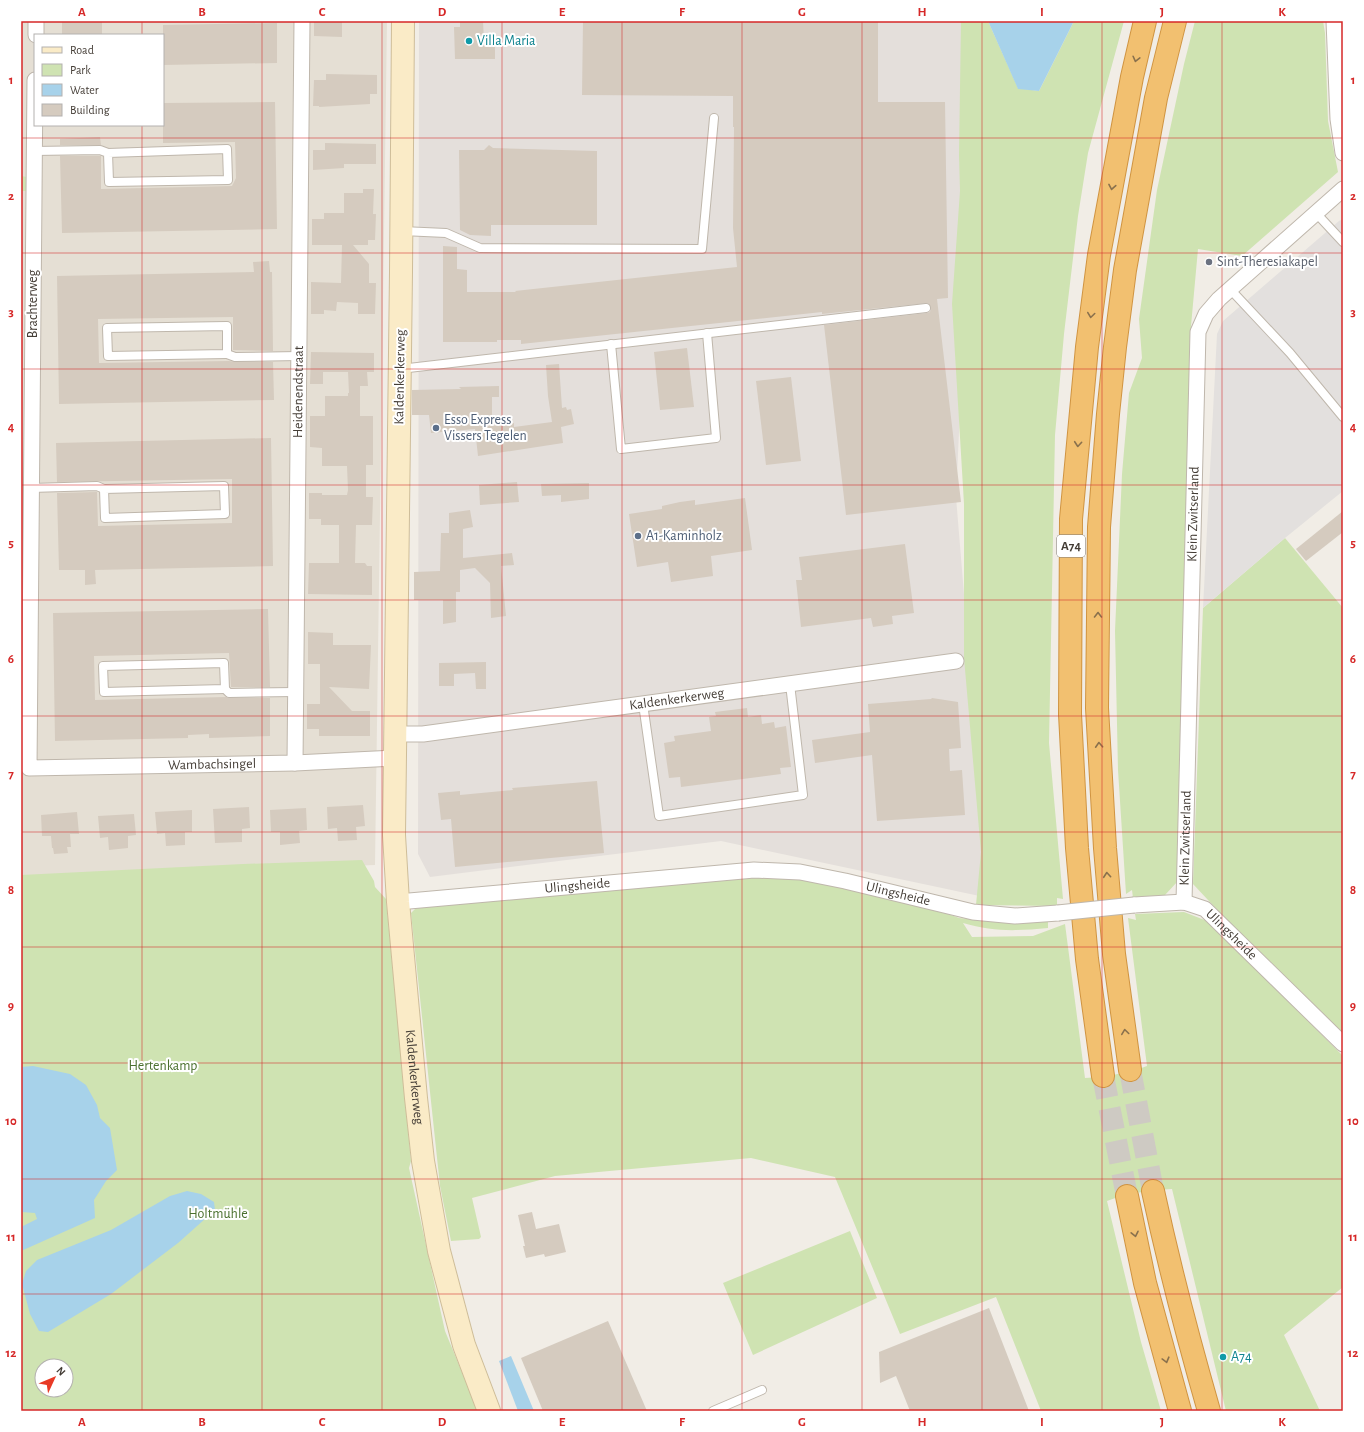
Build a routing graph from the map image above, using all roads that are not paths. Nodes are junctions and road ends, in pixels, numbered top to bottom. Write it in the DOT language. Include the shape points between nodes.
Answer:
graph roads {
  1 [pos="36,21"];
  2 [pos="302,21"];
  3 [pos="402,21"];
  4 [pos="1146,21"];
  5 [pos="1175,21"];
  6 [pos="1334,21"];
  7 [pos="36,34"];
  8 [pos="21,86"];
  9 [pos="34,86"];
  10 [pos="714,118"];
  11 [pos="34,126"];
  12 [pos="34,151"];
  13 [pos="108,153"];
  14 [pos="1343,153"];
  15 [pos="1343,189"];
  16 [pos="27,197"];
  17 [pos="1316,213"];
  18 [pos="401,231"];
  19 [pos="1343,242"];
  20 [pos="27,289"];
  21 [pos="1230,289"];
  22 [pos="926,308"];
  23 [pos="707,333"];
  24 [pos="611,344"];
  25 [pos="227,354"];
  26 [pos="299,356"];
  27 [pos="400,369"];
  28 [pos="27,382"];
  29 [pos="1343,417"];
  30 [pos="28,479"];
  31 [pos="104,489"];
  32 [pos="26,568"];
  33 [pos="25,660"];
  34 [pos="956,661"];
  35 [pos="790,684"];
  36 [pos="224,689"];
  37 [pos="295,692"];
  38 [pos="643,704"];
  39 [pos="396,734"];
  40 [pos="395,758"];
  41 [pos="295,763"];
  42 [pos="25,768"];
  43 [pos="398,902"];
  44 [pos="1184,902"];
  45 [pos="1343,1044"];
  46 [pos="1130,1070"];
  47 [pos="1103,1076"];
  48 [pos="1153,1191"];
  49 [pos="1127,1196"];
  50 [pos="762,1390"];
  51 [pos="489,1411"];
  52 [pos="713,1411"];
  53 [pos="1180,1411"];
  54 [pos="1209,1411"];
  1 -- 7 [label="street"];
  2 -- 26 [label="street, Heidenendstraat"];
  3 -- 18 [label="main road, Kaldenkerkerweg"];
  4 -- 47 [label="highway, A74, one-way" via="1132,78 1099,255 1086,347 1071,519 1070,714 1077,848 1087,959"];
  46 -- 5 [label="highway, A74, one-way" via="1114,954 1097,708 1099,527 1111,384 1125,270 1156,98"];
  6 -- 14 [label="street" via="1338,119"];
  8 -- 9 [label="street"];
  10 -- 18 [label="lane" via="702,249 480,248 446,234"];
  11 -- 12 [label="street, Brachterweg"];
  12 -- 13 [label="lane" via="100,150"];
  12 -- 16 [label="street, Brachterweg"];
  13 -- 13 [label="lane" via="109,182 228,180 228,150"];
  15 -- 17 [label="street, Klein Zwitserland"];
  16 -- 20 [label="street, Brachterweg"];
  17 -- 19 [label="lane"];
  17 -- 21 [label="street, Klein Zwitserland"];
  18 -- 27 [label="main road, Kaldenkerkerweg"];
  20 -- 28 [label="street, Brachterweg"];
  21 -- 29 [label="lane" via="1290,353"];
  21 -- 44 [label="street, Klein Zwitserland" via="1206,314 1198,332"];
  22 -- 23 [label="lane"];
  23 -- 24 [label="lane"];
  23 -- 24 [label="lane" via="716,438 621,449"];
  24 -- 27 [label="lane"];
  25 -- 25 [label="lane" via="108,356 107,328 227,326"];
  25 -- 26 [label="lane" via="235,357"];
  26 -- 37 [label="street, Heidenendstraat"];
  27 -- 39 [label="main road, Kaldenkerkerweg"];
  28 -- 30 [label="street, Brachterweg"];
  30 -- 31 [label="lane" via="97,486"];
  30 -- 32 [label="street, Brachterweg"];
  31 -- 31 [label="lane" via="224,486 225,514 105,518"];
  32 -- 33 [label="street, Brachterweg"];
  33 -- 42 [label="street, Brachterweg"];
  34 -- 35 [label="street, Kaldenkerkerweg"];
  35 -- 38 [label="street, Kaldenkerkerweg"];
  35 -- 38 [label="lane" via="803,795 659,816"];
  36 -- 36 [label="lane" via="104,692 103,666 224,663"];
  36 -- 37 [label="lane" via="229,693"];
  37 -- 41 [label="street, Heidenendstraat"];
  38 -- 39 [label="street, Kaldenkerkerweg" via="422,734"];
  39 -- 40 [label="main road, Kaldenkerkerweg"];
  40 -- 41 [label="street, Wambachsingel"];
  40 -- 43 [label="main road, Kaldenkerkerweg" via="394,835"];
  41 -- 42 [label="street, Wambachsingel"];
  43 -- 44 [label="street, Ulingsheide, bridge" via="754,870 800,872 973,912 1015,916"];
  43 -- 51 [label="main road, Kaldenkerkerweg" via="423,1161 438,1243 464,1345"];
  44 -- 45 [label="street, Ulingsheide" via="1206,909"];
  48 -- 54 [label="highway" via="1186,1331"];
  49 -- 53 [label="highway, one-way" via="1145,1283"];
  50 -- 52 [label="lane"];
}
